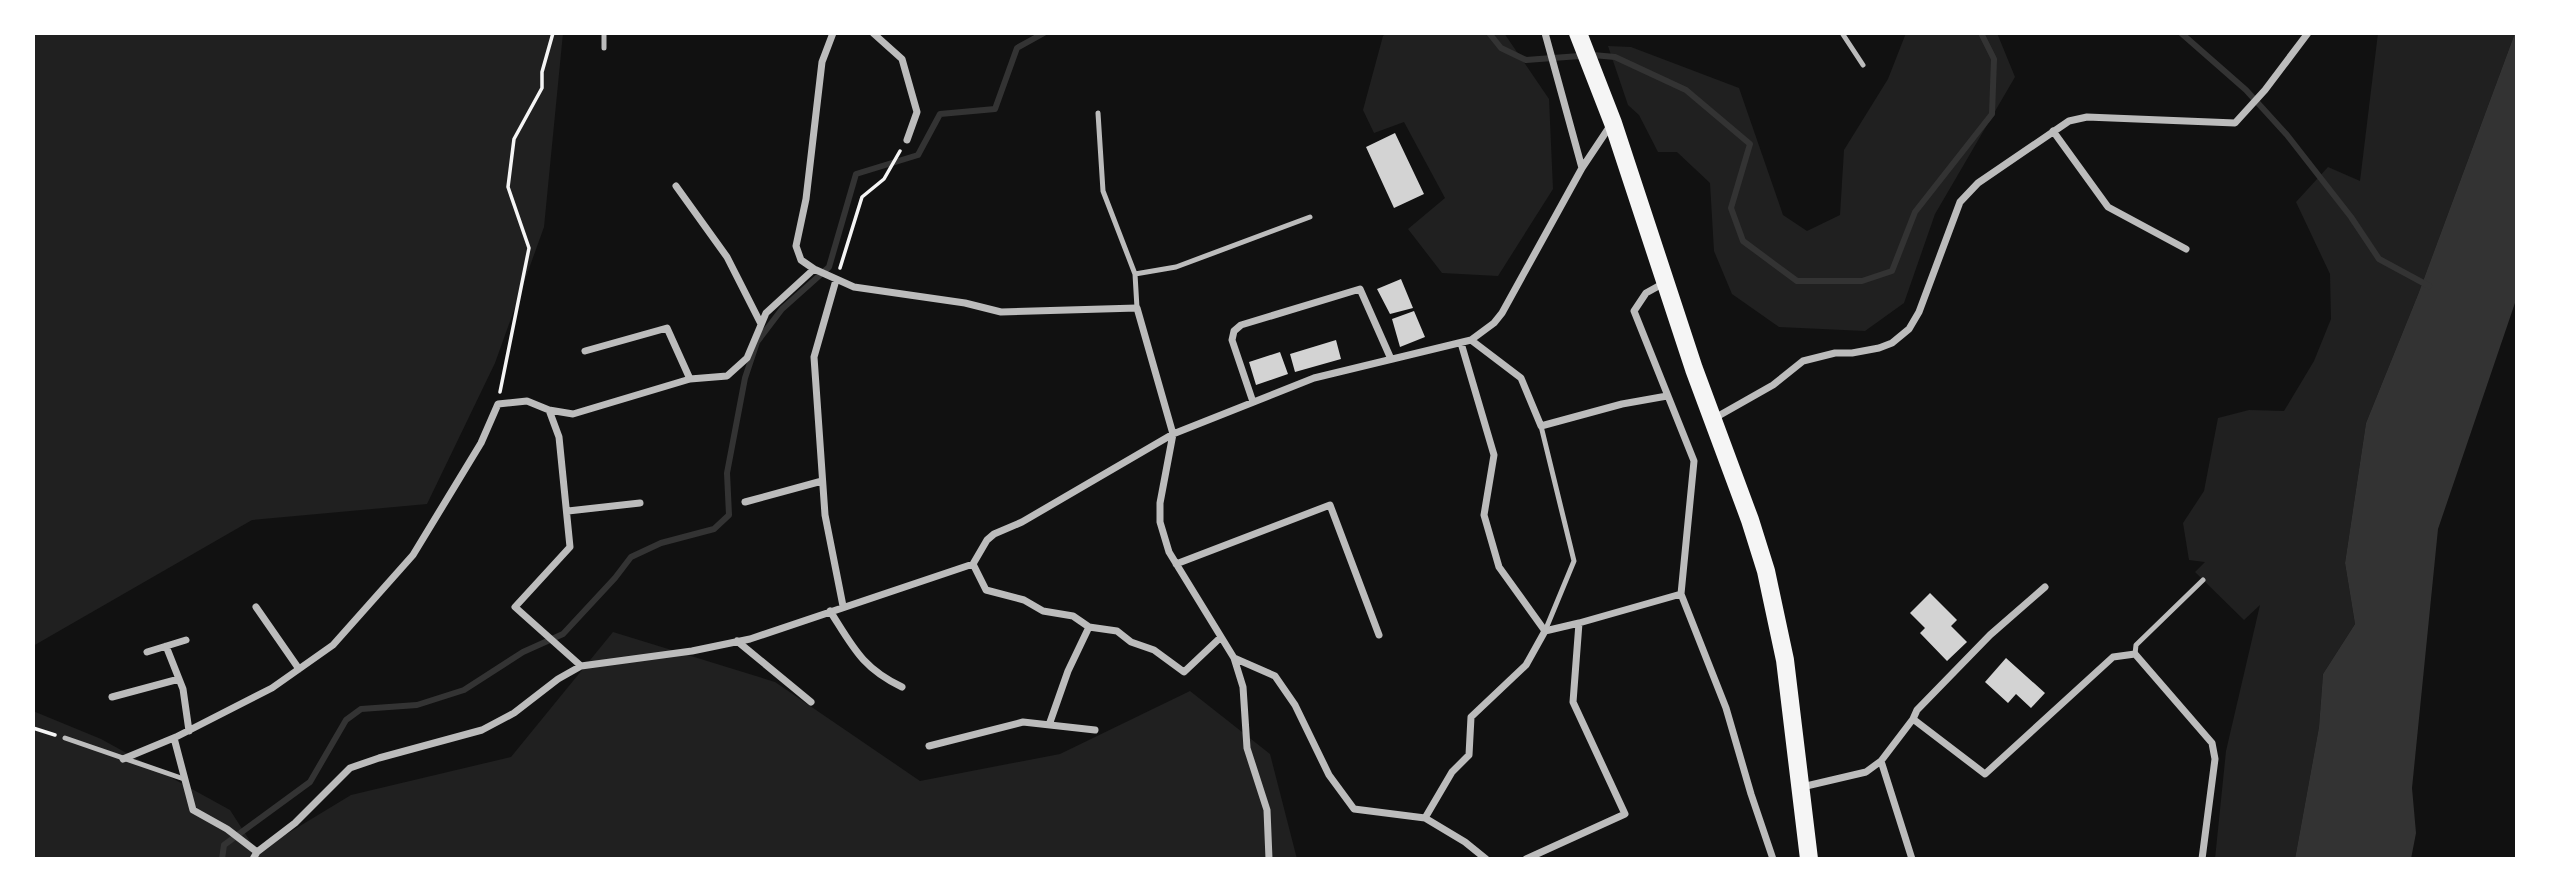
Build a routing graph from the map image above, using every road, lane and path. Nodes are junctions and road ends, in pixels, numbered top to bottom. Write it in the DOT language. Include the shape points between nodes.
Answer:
graph roads {
  1 [pos="553,33"];
  2 [pos="604,33"];
  3 [pos="833,33"];
  4 [pos="873,33"];
  5 [pos="1545,33"];
  6 [pos="1842,33"];
  7 [pos="2308,33"];
  8 [pos="1582,45"];
  9 [pos="604,48"];
  10 [pos="1863,65"];
  11 [pos="1098,113"];
  12 [pos="1613,123"];
  13 [pos="2053,131"];
  14 [pos="907,140"];
  15 [pos="1582,168"];
  16 [pos="676,186"];
  17 [pos="1310,217"];
  18 [pos="2186,249"];
  19 [pos="814,269"];
  20 [pos="1135,274"];
  21 [pos="836,279"];
  22 [pos="1664,282"];
  23 [pos="1136,307"];
  24 [pos="761,324"];
  25 [pos="1471,340"];
  26 [pos="1461,342"];
  27 [pos="585,351"];
  28 [pos="1391,359"];
  29 [pos="690,379"];
  30 [pos="1667,396"];
  31 [pos="1253,402"];
  32 [pos="498,404"];
  33 [pos="549,410"];
  34 [pos="1712,420"];
  35 [pos="1541,426"];
  36 [pos="1173,434"];
  37 [pos="822,481"];
  38 [pos="745,502"];
  39 [pos="640,503"];
  40 [pos="568,511"];
  41 [pos="973,564"];
  42 [pos="1176,564"];
  43 [pos="2203,580"];
  44 [pos="2045,587"];
  45 [pos="1681,594"];
  46 [pos="256,607"];
  47 [pos="843,607"];
  48 [pos="830,611"];
  49 [pos="1579,623"];
  50 [pos="1089,627"];
  51 [pos="1545,631"];
  52 [pos="1379,635"];
  53 [pos="1221,637"];
  54 [pos="186,640"];
  55 [pos="737,641"];
  56 [pos="166,646"];
  57 [pos="147,652"];
  58 [pos="2135,654"];
  59 [pos="1234,658"];
  60 [pos="580,666"];
  61 [pos="299,669"];
  62 [pos="179,679"];
  63 [pos="902,687"];
  64 [pos="113,697"];
  65 [pos="811,702"];
  66 [pos="1913,719"];
  67 [pos="1049,725"];
  68 [pos="33,728"];
  69 [pos="1095,730"];
  70 [pos="189,731"];
  71 [pos="65,738"];
  72 [pos="174,738"];
  73 [pos="929,747"];
  74 [pos="123,759"];
  75 [pos="1881,761"];
  76 [pos="184,779"];
  77 [pos="1802,788"];
  78 [pos="1425,818"];
  79 [pos="255,855"];
  80 [pos="1269,859"];
  81 [pos="1486,859"];
  82 [pos="1526,859"];
  83 [pos="1773,859"];
  84 [pos="1809,859"];
  85 [pos="1912,859"];
  86 [pos="2202,859"];
  1 -- 32 [label="path" via="542,88 514,139 508,187 530,248"];
  2 -- 9 [label="lane"];
  3 -- 19 [label="street" via="822,62 796,246 801,260"];
  4 -- 14 [label="street" via="902,59 917,112"];
  5 -- 15 [label="street"];
  6 -- 10 [label="lane"];
  7 -- 13 [label="street" via="2235,123 2087,117"];
  8 -- 12 [label="highway"];
  11 -- 20 [label="lane" via="1103,191"];
  12 -- 15 [label="street"];
  12 -- 22 [label="highway"];
  13 -- 18 [label="street" via="2108,207"];
  13 -- 34 [label="street" via="1978,183 1960,202 1909,329 1879,348 1803,361 1773,385"];
  14 -- 21 [label="path" via="884,179 862,197"];
  15 -- 25 [label="street" via="1502,313"];
  16 -- 24 [label="street" via="727,257"];
  17 -- 20 [label="lane" via="1176,267"];
  19 -- 21 [label="street"];
  19 -- 24 [label="street" via="766,313"];
  20 -- 23 [label="lane"];
  21 -- 23 [label="street" via="854,287 1001,312"];
  21 -- 37 [label="street" via="814,357"];
  22 -- 30 [label="street" via="1646,293 1634,311"];
  22 -- 34 [label="highway"];
  23 -- 36 [label="street"];
  24 -- 29 [label="street" via="747,358 727,376"];
  25 -- 26 [label="street"];
  25 -- 35 [label="street" via="1521,378"];
  26 -- 28 [label="street"];
  26 -- 51 [label="street" via="1494,455 1484,515 1499,566"];
  27 -- 29 [label="street" via="667,328"];
  28 -- 31 [label="street" via="1314,378"];
  28 -- 31 [label="street" via="1360,289 1241,325 1232,340"];
  29 -- 33 [label="street" via="573,414"];
  30 -- 35 [label="street"];
  30 -- 45 [label="street" via="1694,461"];
  31 -- 36 [label="street"];
  32 -- 33 [label="street" via="527,401"];
  32 -- 61 [label="street" via="481,443 413,555 333,645"];
  33 -- 40 [label="street" via="559,437"];
  34 -- 77 [label="highway" via="1766,571 1785,660"];
  35 -- 51 [label="lane" via="1574,561"];
  36 -- 41 [label="street" via="994,534"];
  36 -- 42 [label="street" via="1160,512"];
  37 -- 38 [label="street"];
  37 -- 47 [label="street"];
  39 -- 40 [label="street"];
  40 -- 60 [label="street" via="570,547 515,607"];
  41 -- 47 [label="street"];
  41 -- 50 [label="street" via="986,590 1024,600 1043,611 1073,616"];
  42 -- 52 [label="street" via="1330,505"];
  42 -- 53 [label="street"];
  43 -- 58 [label="lane" via="2136,645"];
  44 -- 66 [label="street" via="1981,645"];
  45 -- 49 [label="street"];
  45 -- 83 [label="street" via="1726,708"];
  46 -- 61 [label="street"];
  47 -- 48 [label="street"];
  48 -- 55 [label="street"];
  48 -- 63 [label="street" via="860,659"];
  49 -- 51 [label="street"];
  49 -- 82 [label="street" via="1573,702 1625,814"];
  50 -- 53 [label="street" via="1117,631 1184,671"];
  50 -- 67 [label="street"];
  51 -- 78 [label="street" via="1526,665 1471,717 1469,755 1452,772"];
  53 -- 59 [label="street"];
  54 -- 56 [label="street"];
  55 -- 60 [label="street"];
  55 -- 65 [label="street"];
  56 -- 57 [label="street"];
  56 -- 62 [label="street"];
  58 -- 66 [label="street" via="2113,657 1985,774"];
  58 -- 86 [label="street" via="2212,743 2215,759"];
  59 -- 78 [label="street" via="1275,676 1295,705 1329,775 1354,809"];
  59 -- 80 [label="street" via="1243,687 1247,747 1267,810"];
  60 -- 79 [label="street" via="482,730 350,768"];
  61 -- 70 [label="street"];
  62 -- 64 [label="street"];
  62 -- 70 [label="street"];
  66 -- 75 [label="street"];
  67 -- 69 [label="street"];
  67 -- 73 [label="street" via="1023,722"];
  68 -- 71 [label="path"];
  70 -- 72 [label="street"];
  71 -- 74 [label="lane"];
  72 -- 74 [label="street"];
  72 -- 76 [label="street"];
  74 -- 76 [label="lane"];
  75 -- 77 [label="street" via="1866,772"];
  75 -- 85 [label="street"];
  76 -- 79 [label="street" via="193,810 227,829"];
  77 -- 84 [label="highway"];
  78 -- 81 [label="street"];
}
